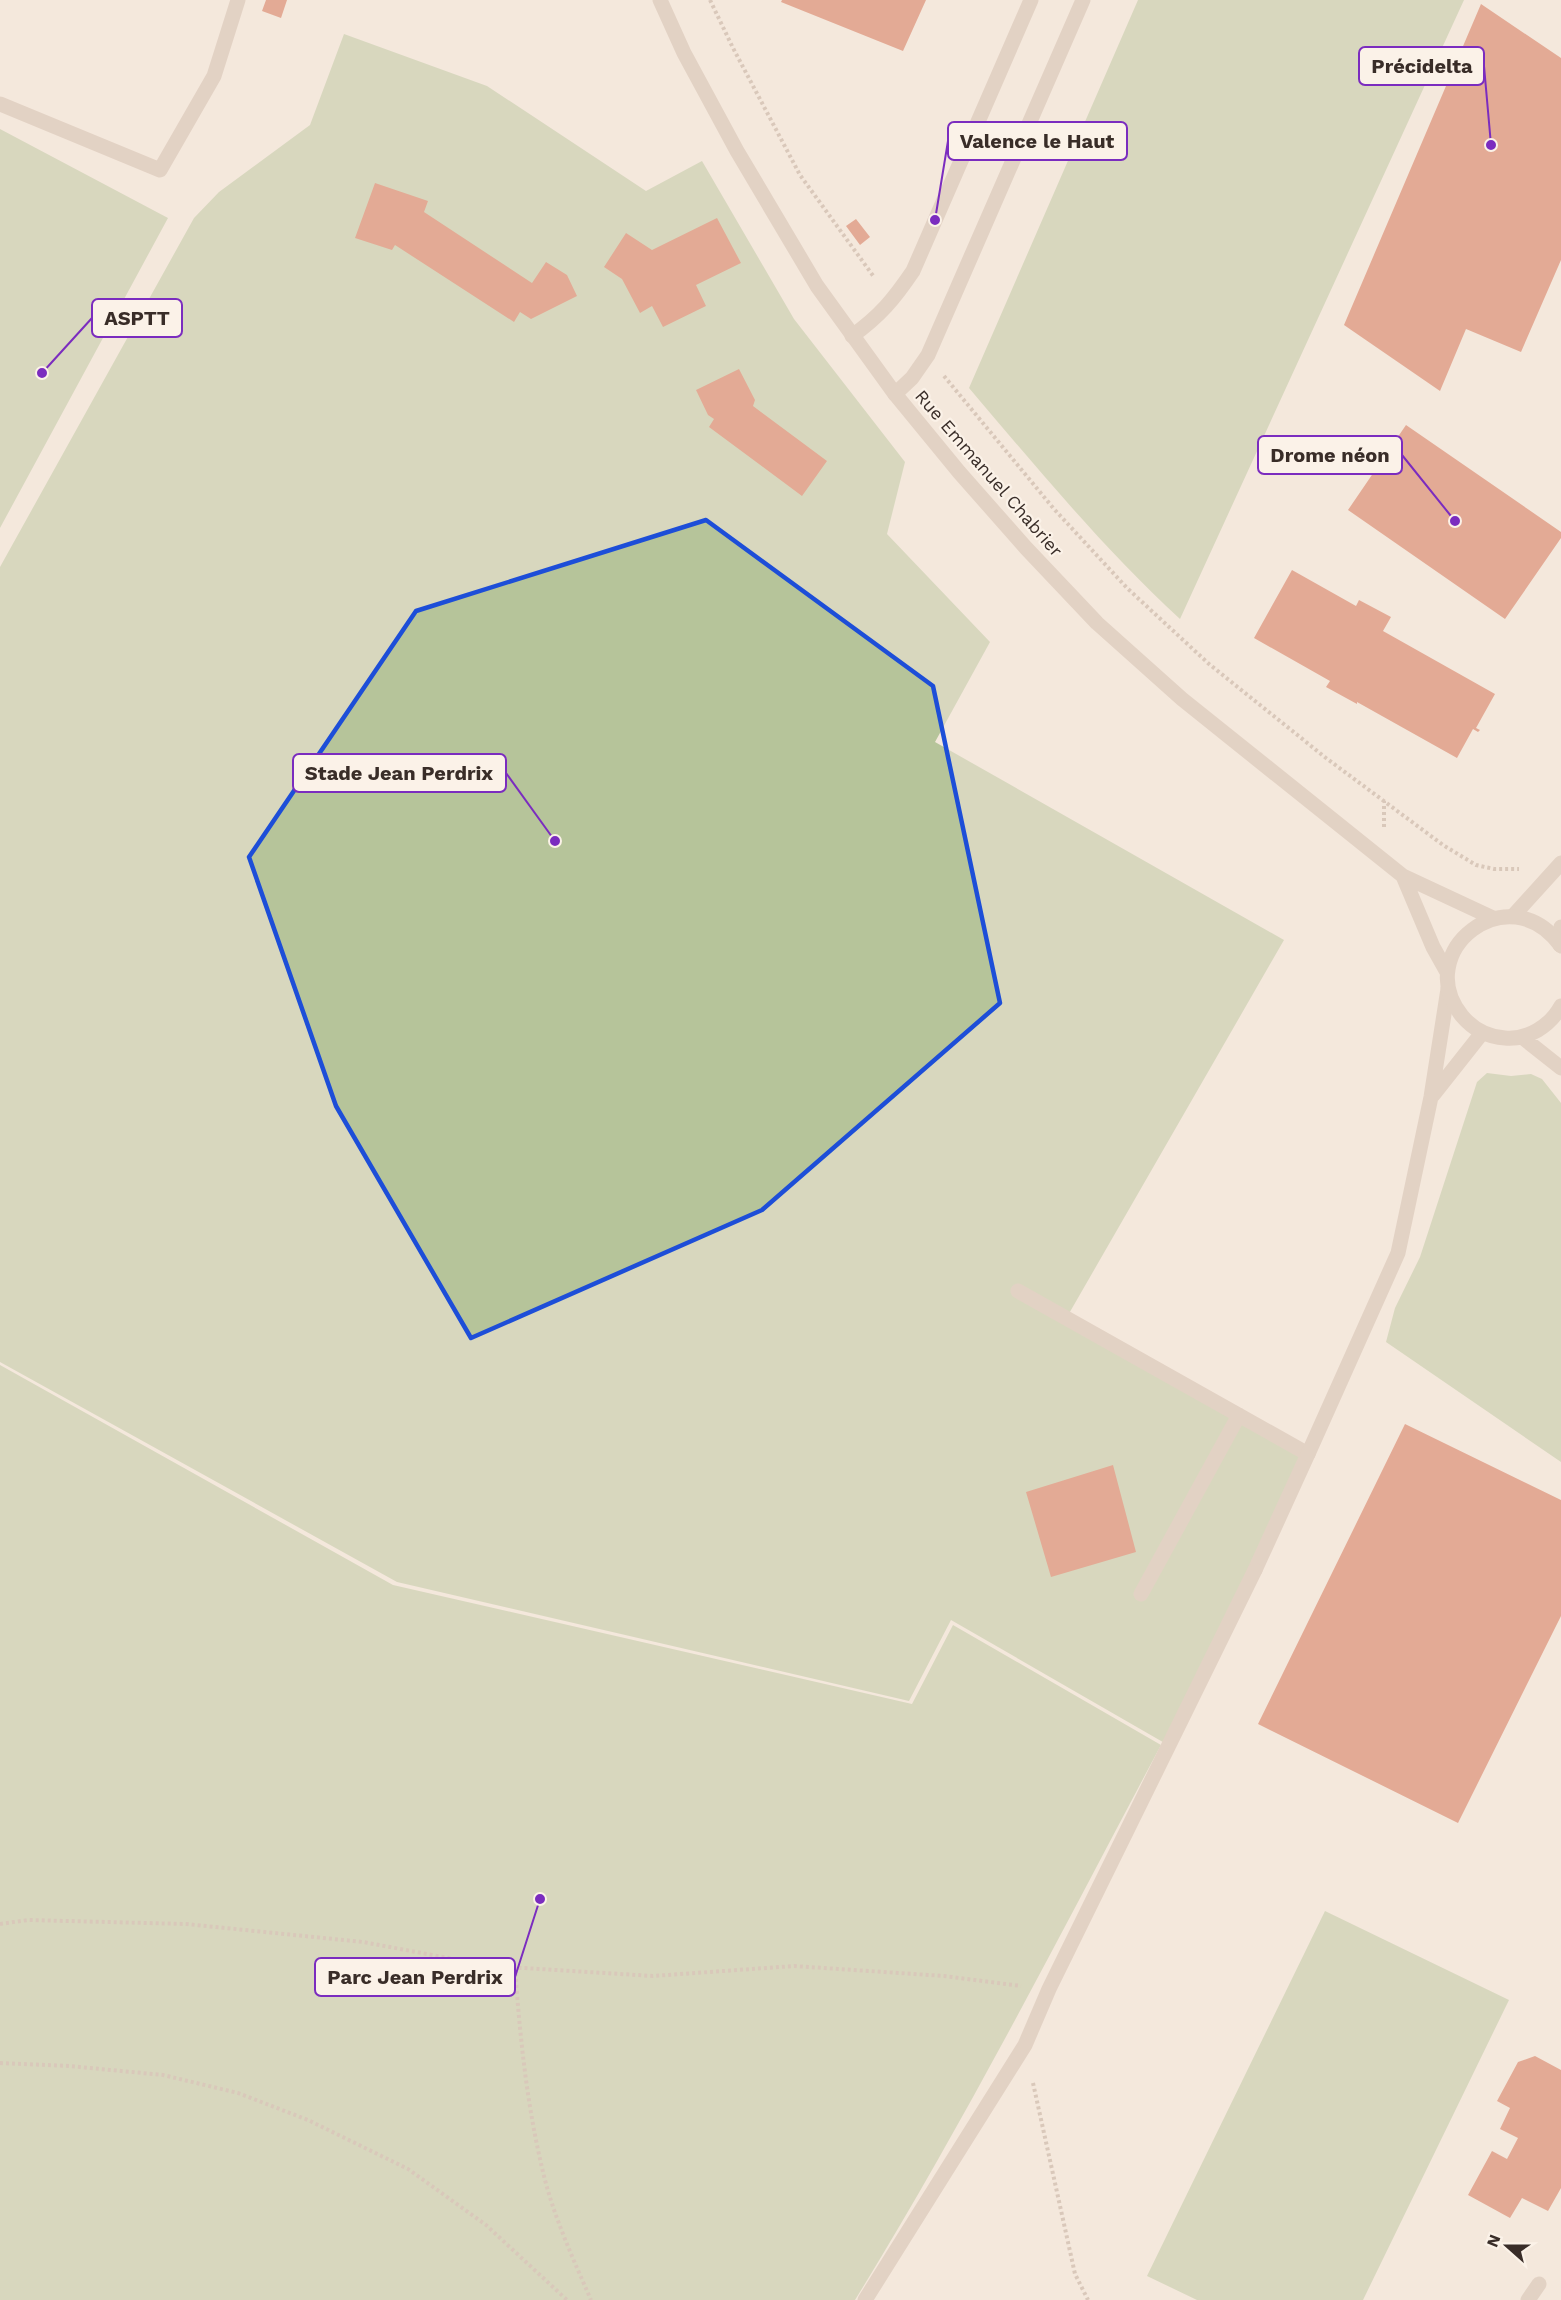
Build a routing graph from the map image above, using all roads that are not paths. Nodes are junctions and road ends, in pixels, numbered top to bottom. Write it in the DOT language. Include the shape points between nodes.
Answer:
graph roads {
  1 [pos="238,0"];
  2 [pos="660,0"];
  3 [pos="1031,0"];
  4 [pos="1083,0"];
  5 [pos="0,104"];
  6 [pos="852,336"];
  7 [pos="895,394"];
  8 [pos="1561,863"];
  9 [pos="1403,876"];
  10 [pos="1513,916"];
  11 [pos="1492,918"];
  12 [pos="1561,927"];
  13 [pos="1561,946"];
  14 [pos="1448,972"];
  15 [pos="1448,989"];
  16 [pos="1561,1006"];
  17 [pos="1482,1033"];
  18 [pos="1521,1037"];
  19 [pos="1561,1068"];
  20 [pos="1431,1097"];
  21 [pos="1018,1291"];
  22 [pos="1239,1415"];
  23 [pos="1308,1454"];
  24 [pos="1141,1594"];
  25 [pos="1539,2284"];
  26 [pos="865,2300"];
  27 [pos="1527,2300"];
  1 -- 5 [label="street" via="214,76 160,170"];
  2 -- 6 [label="street, Rue Emmanuel Chabrier" via="742,160 817,286"];
  3 -- 6 [label="street" via="913,271 893,301"];
  4 -- 7 [label="street" via="928,355"];
  6 -- 7 [label="street, Rue Emmanuel Chabrier"];
  7 -- 9 [label="street, Rue Emmanuel Chabrier" via="958,472 1097,623 1182,699"];
  8 -- 10 [label="street"];
  9 -- 11 [label="street, Rue Emmanuel Chabrier"];
  9 -- 14 [label="street, Rue Emmanuel Chabrier"];
  10 -- 11 [label="street"];
  10 -- 13 [label="street" via="1532,920"];
  11 -- 14 [label="street" via="1471,929 1455,948"];
  12 -- 13 [label="street"];
  14 -- 15 [label="street"];
  15 -- 17 [label="street" via="1455,1007"];
  15 -- 20 [label="street"];
  16 -- 18 [label="street" via="1540,1029"];
  17 -- 18 [label="street" via="1508,1039"];
  17 -- 20 [label="street"];
  18 -- 19 [label="street"];
  20 -- 23 [label="street" via="1398,1253"];
  21 -- 22 [label="street"];
  22 -- 23 [label="street"];
  22 -- 24 [label="street"];
  23 -- 26 [label="street" via="1025,2045"];
  25 -- 27 [label="street"];
}
